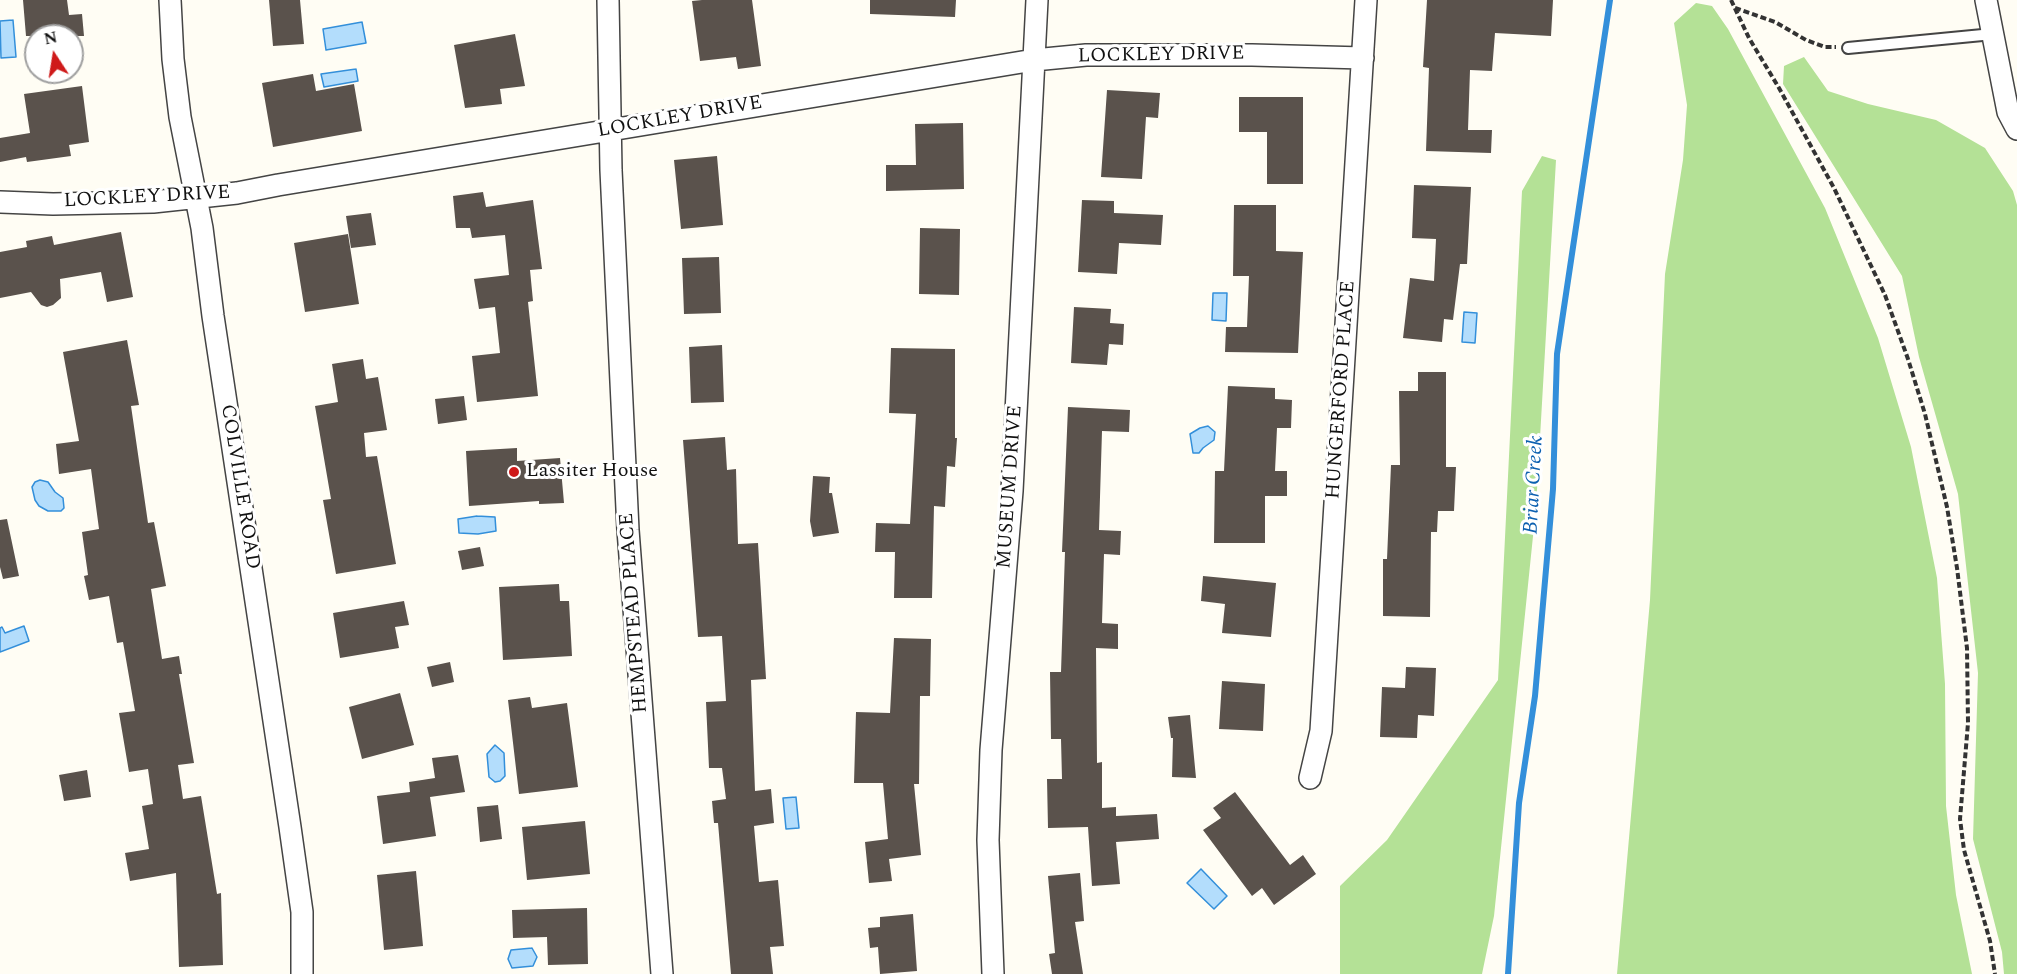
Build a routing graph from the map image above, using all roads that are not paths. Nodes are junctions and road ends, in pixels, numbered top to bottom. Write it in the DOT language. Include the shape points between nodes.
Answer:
graph roads {
  1 [pos="170,0"];
  2 [pos="608,0"];
  3 [pos="1037,0"];
  4 [pos="1366,0"];
  5 [pos="1986,0"];
  6 [pos="1993,34"];
  7 [pos="1848,48"];
  8 [pos="1363,58"];
  9 [pos="1034,60"];
  10 [pos="2017,129"];
  11 [pos="610,130"];
  12 [pos="196,199"];
  13 [pos="0,202"];
  14 [pos="1310,778"];
  15 [pos="302,974"];
  16 [pos="662,974"];
  17 [pos="993,974"];
  1 -- 12 [label="street, COLVILLE ROAD" via="180,117"];
  2 -- 11 [label="street, HEMPSTEAD PLACE"];
  3 -- 9 [label="street, MUSEUM DRIVE"];
  4 -- 8 [label="street, HUNGERFORD PLACE"];
  5 -- 6 [label="street"];
  6 -- 7 [label="lane"];
  6 -- 10 [label="street" via="2008,112"];
  8 -- 9 [label="street, LOCKLEY DRIVE" via="1110,55"];
  8 -- 14 [label="street, HUNGERFORD PLACE" via="1321,731"];
  9 -- 11 [label="street, LOCKLEY DRIVE"];
  9 -- 17 [label="street, MUSEUM DRIVE" via="1012,491 991,750 988,840"];
  11 -- 12 [label="street, LOCKLEY DRIVE"];
  11 -- 16 [label="street, HEMPSTEAD PLACE" via="628,530"];
  12 -- 13 [label="street, LOCKLEY DRIVE"];
  12 -- 15 [label="street, COLVILLE ROAD" via="290,820 302,912"];
}
